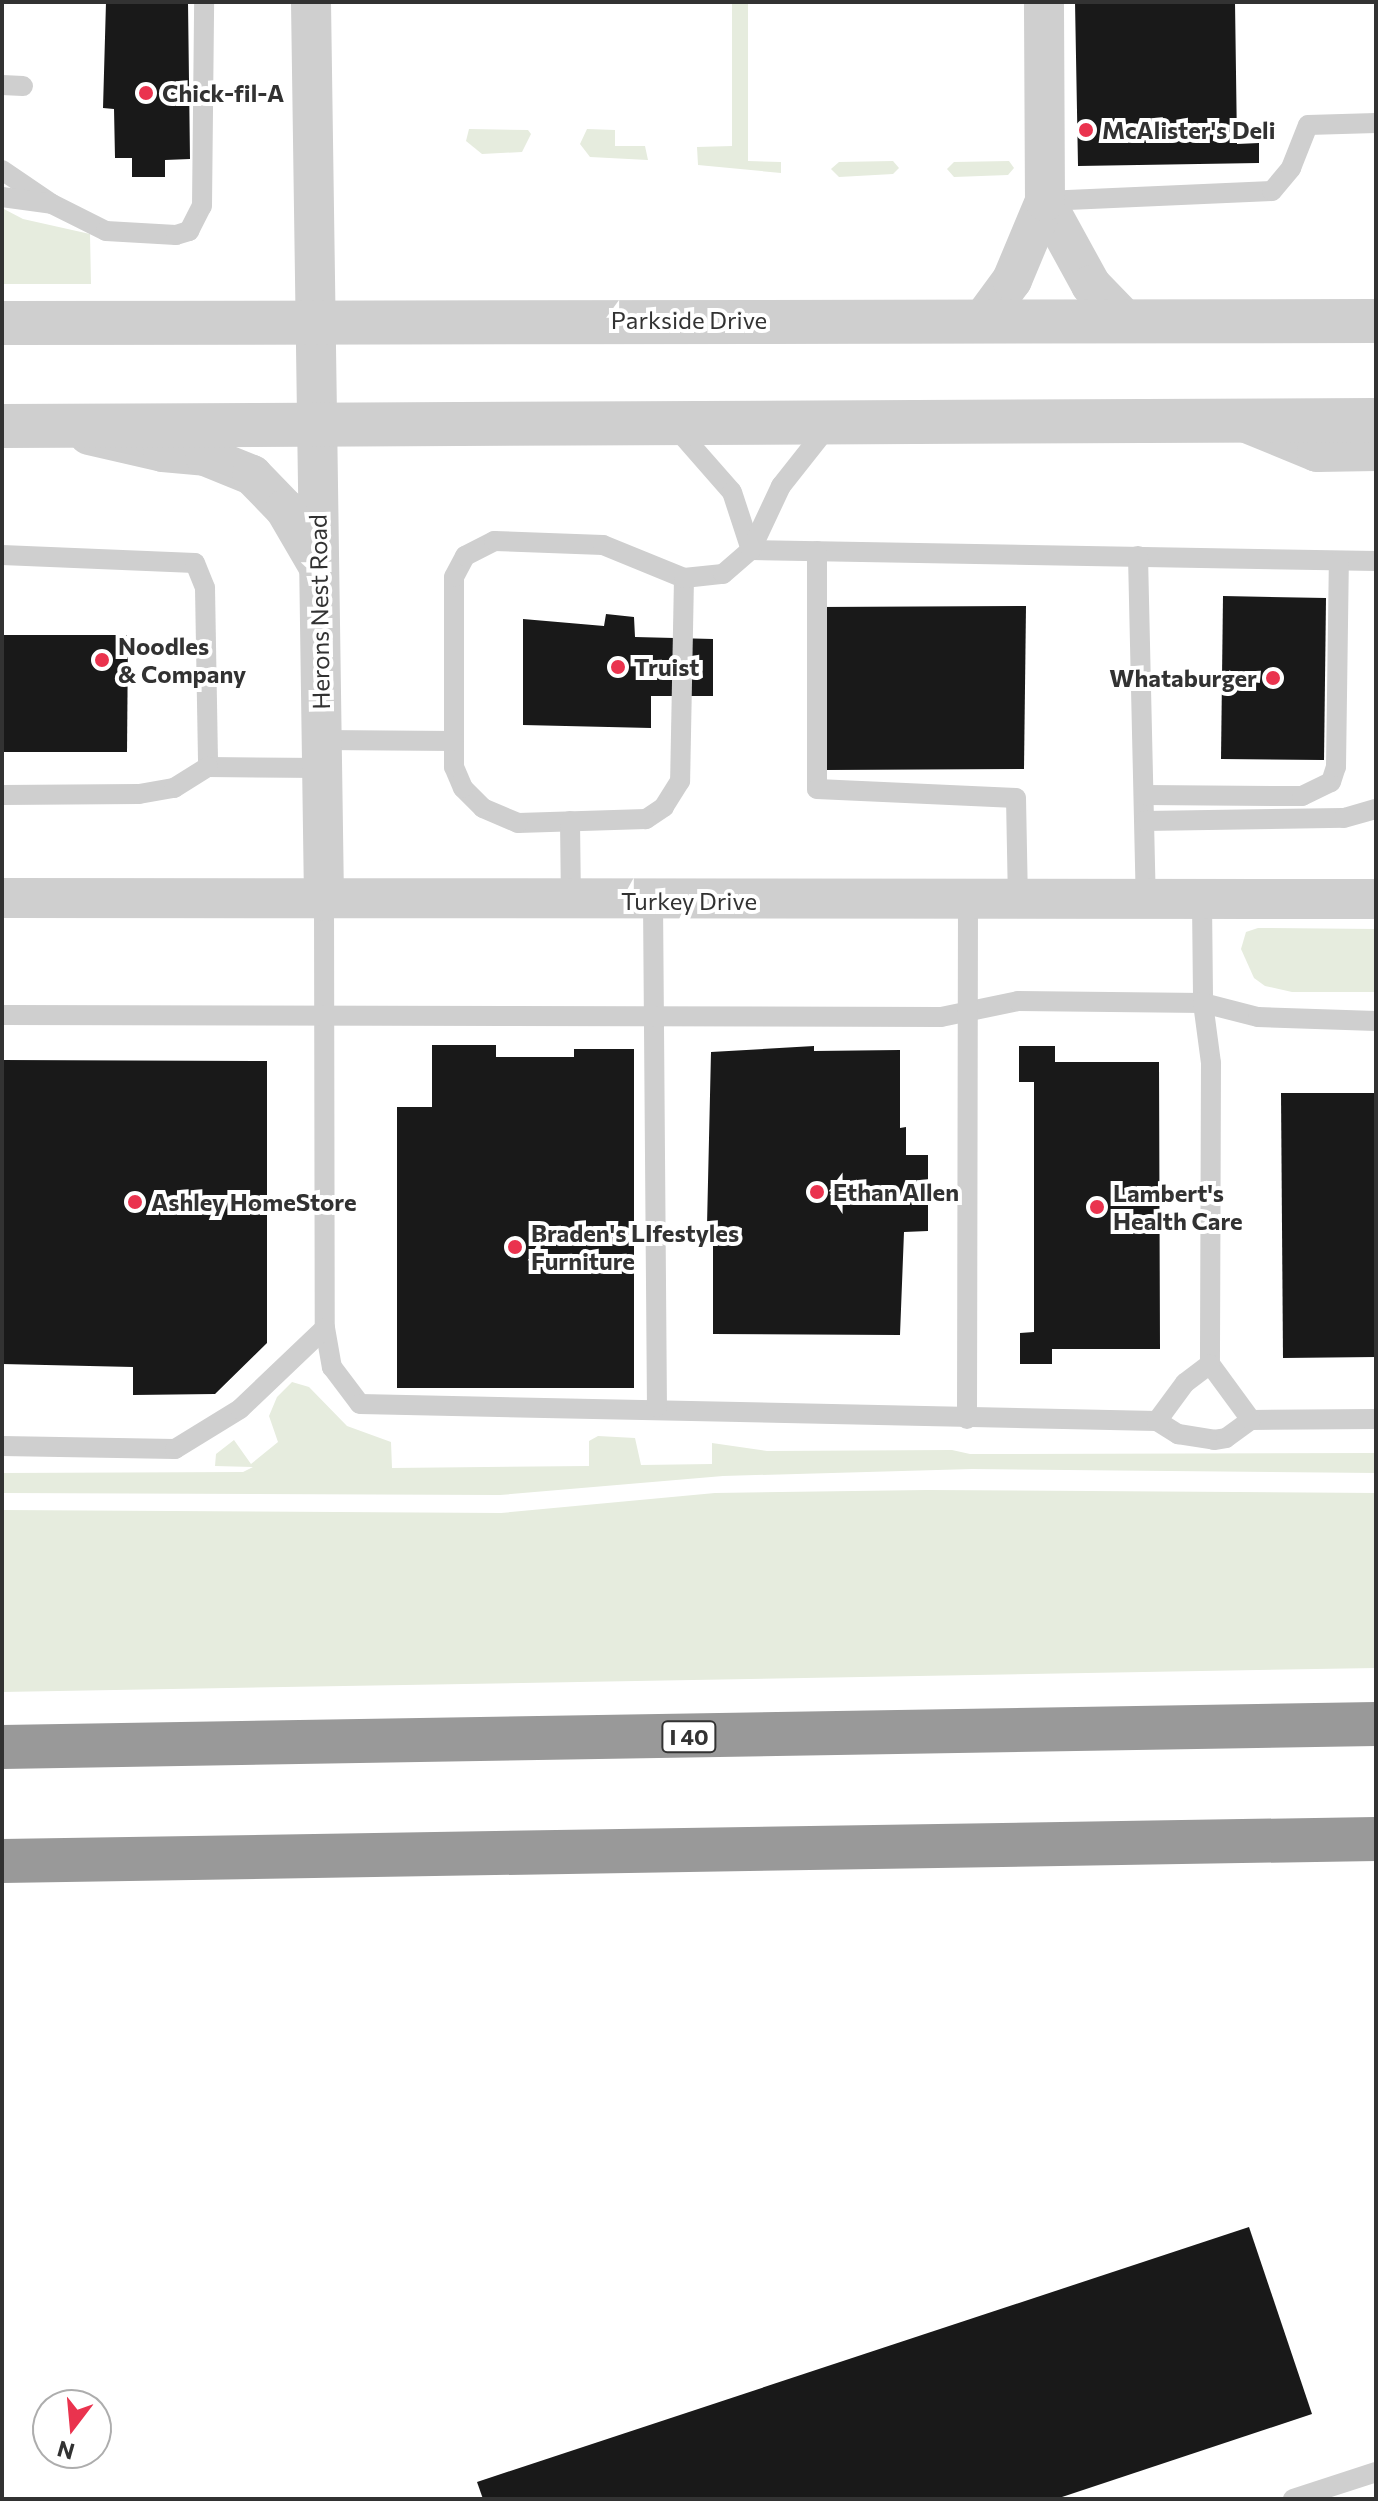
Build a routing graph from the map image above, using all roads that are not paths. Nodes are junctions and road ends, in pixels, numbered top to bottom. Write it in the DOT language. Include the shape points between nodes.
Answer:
graph roads {
  1 [pos="204,2"];
  2 [pos="311,2"];
  3 [pos="1044,2"];
  4 [pos="2,85"];
  5 [pos="23,86"];
  6 [pos="1376,123"];
  7 [pos="2,170"];
  8 [pos="2,197"];
  9 [pos="1045,201"];
  10 [pos="52,204"];
  11 [pos="984,318"];
  12 [pos="1126,321"];
  13 [pos="1376,321"];
  14 [pos="2,323"];
  15 [pos="316,323"];
  16 [pos="1240,420"];
  17 [pos="1376,420"];
  18 [pos="833,421"];
  19 [pos="672,424"];
  20 [pos="2,426"];
  21 [pos="50,426"];
  22 [pos="316,427"];
  23 [pos="1376,451"];
  24 [pos="751,550"];
  25 [pos="817,551"];
  26 [pos="2,555"];
  27 [pos="1138,556"];
  28 [pos="1339,561"];
  29 [pos="1376,561"];
  30 [pos="318,565"];
  31 [pos="684,578"];
  32 [pos="454,741"];
  33 [pos="322,754"];
  34 [pos="208,767"];
  35 [pos="2,795"];
  36 [pos="1144,795"];
  37 [pos="1376,809"];
  38 [pos="570,821"];
  39 [pos="1145,821"];
  40 [pos="2,898"];
  41 [pos="1376,899"];
  42 [pos="571,900"];
  43 [pos="968,900"];
  44 [pos="1018,900"];
  45 [pos="1146,900"];
  46 [pos="324,901"];
  47 [pos="653,901"];
  48 [pos="1202,901"];
  49 [pos="1203,1003"];
  50 [pos="968,1012"];
  51 [pos="655,1013"];
  52 [pos="327,1014"];
  53 [pos="2,1015"];
  54 [pos="1376,1021"];
  55 [pos="325,1328"];
  56 [pos="1210,1364"];
  57 [pos="657,1407"];
  58 [pos="967,1419"];
  59 [pos="1376,1419"];
  60 [pos="1251,1420"];
  61 [pos="1157,1421"];
  62 [pos="2,1446"];
  63 [pos="1376,1724"];
  64 [pos="2,1747"];
  65 [pos="1376,1839"];
  66 [pos="2,1861"];
  67 [pos="1376,2472"];
  68 [pos="1293,2499"];
  1 -- 10 [label="lane" via="202,206 197,223 176,235 118,234"];
  2 -- 15 [label="street, Herons Nest Road"];
  3 -- 9 [label="street"];
  4 -- 5 [label="lane"];
  6 -- 9 [label="lane" via="1308,125 1291,168 1272,191"];
  7 -- 10 [label="lane"];
  8 -- 10 [label="lane"];
  9 -- 11 [label="street" via="1012,280"];
  9 -- 12 [label="street" via="1091,285"];
  11 -- 12 [label="street, Parkside Drive"];
  11 -- 15 [label="street, Parkside Drive"];
  12 -- 13 [label="street, Parkside Drive"];
  14 -- 15 [label="street, Parkside Drive"];
  15 -- 22 [label="street, Herons Nest Road"];
  16 -- 17 [label="street"];
  16 -- 18 [label="street"];
  16 -- 23 [label="street" via="1317,452"];
  18 -- 19 [label="street"];
  18 -- 24 [label="lane" via="781,486"];
  19 -- 22 [label="street"];
  19 -- 24 [label="lane" via="732,492"];
  20 -- 21 [label="street"];
  21 -- 22 [label="street"];
  21 -- 30 [label="street" via="163,452 205,456 252,475 285,509"];
  22 -- 30 [label="street, Herons Nest Road"];
  24 -- 25 [label="lane"];
  24 -- 31 [label="lane" via="723,574"];
  25 -- 27 [label="lane"];
  25 -- 44 [label="lane" via="817,789 1016,798"];
  26 -- 34 [label="lane" via="195,563 205,588"];
  27 -- 28 [label="lane"];
  27 -- 36 [label="lane"];
  28 -- 29 [label="lane"];
  28 -- 36 [label="lane" via="1336,767 1331,782 1302,796"];
  30 -- 33 [label="street, Herons Nest Road"];
  31 -- 32 [label="lane" via="603,545 494,541 479,546 465,556 454,577"];
  31 -- 38 [label="lane" via="680,781 664,807 646,819"];
  32 -- 33 [label="lane"];
  32 -- 38 [label="lane" via="454,767 463,788 483,808 518,823"];
  33 -- 34 [label="lane"];
  33 -- 46 [label="street, Herons Nest Road"];
  34 -- 35 [label="lane" via="174,788 139,794"];
  36 -- 39 [label="lane"];
  37 -- 39 [label="lane" via="1344,818"];
  38 -- 42 [label="lane"];
  39 -- 45 [label="lane"];
  40 -- 46 [label="street, Turkey Drive"];
  41 -- 48 [label="street, Turkey Drive"];
  42 -- 46 [label="street, Turkey Drive"];
  42 -- 47 [label="street, Turkey Drive"];
  43 -- 44 [label="street, Turkey Drive"];
  43 -- 47 [label="street, Turkey Drive"];
  43 -- 50 [label="lane"];
  44 -- 45 [label="street, Turkey Drive"];
  45 -- 48 [label="street, Turkey Drive"];
  46 -- 52 [label="lane"];
  47 -- 51 [label="lane"];
  48 -- 49 [label="lane"];
  49 -- 50 [label="lane" via="1018,1001"];
  49 -- 54 [label="lane" via="1258,1017"];
  49 -- 56 [label="lane" via="1211,1063"];
  50 -- 51 [label="lane" via="941,1017"];
  50 -- 58 [label="lane"];
  51 -- 52 [label="lane"];
  51 -- 57 [label="lane"];
  52 -- 53 [label="lane"];
  52 -- 55 [label="lane"];
  55 -- 57 [label="lane" via="332,1367 360,1404"];
  55 -- 62 [label="lane" via="240,1409 175,1449"];
  56 -- 60 [label="lane"];
  56 -- 61 [label="lane" via="1185,1383"];
  57 -- 58 [label="lane"];
  58 -- 61 [label="lane"];
  59 -- 60 [label="lane"];
  60 -- 61 [label="lane" via="1214,1440 1178,1434"];
  63 -- 64 [label="highway, I 40"];
  65 -- 66 [label="highway"];
  67 -- 68 [label="lane"];
}
